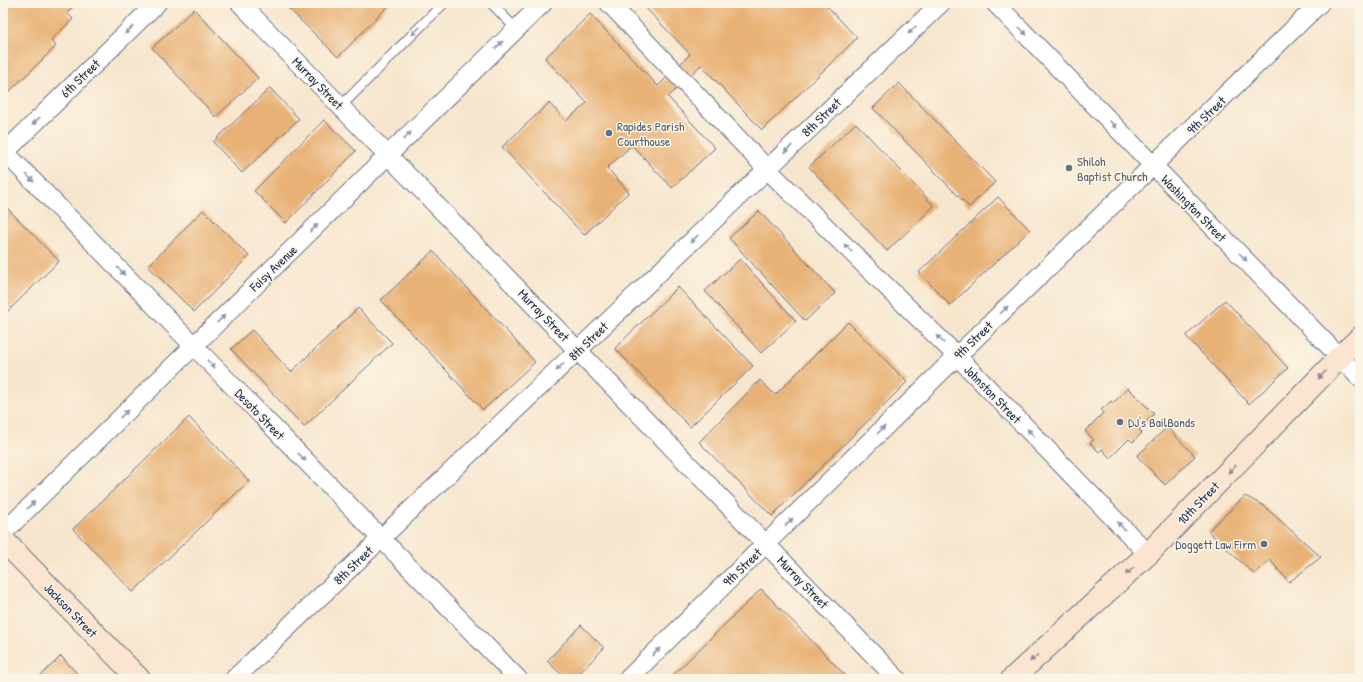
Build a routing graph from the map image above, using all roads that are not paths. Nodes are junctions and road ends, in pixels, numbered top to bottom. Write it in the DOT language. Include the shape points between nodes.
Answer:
graph roads {
  1 [pos="157,3"];
  2 [pos="240,3"];
  3 [pos="444,3"];
  4 [pos="491,3"];
  5 [pos="543,3"];
  6 [pos="609,3"];
  7 [pos="941,3"];
  8 [pos="995,3"];
  9 [pos="1320,3"];
  10 [pos="516,29"];
  11 [pos="341,106"];
  12 [pos="4,152"];
  13 [pos="388,155"];
  14 [pos="1153,166"];
  15 [pos="767,169"];
  16 [pos="1360,338"];
  17 [pos="193,346"];
  18 [pos="578,350"];
  19 [pos="957,356"];
  20 [pos="1340,357"];
  21 [pos="1360,378"];
  22 [pos="3,533"];
  23 [pos="381,539"];
  24 [pos="3,540"];
  25 [pos="766,544"];
  26 [pos="1148,554"];
  27 [pos="139,679"];
  28 [pos="234,679"];
  29 [pos="518,679"];
  30 [pos="628,679"];
  31 [pos="897,679"];
  32 [pos="1012,679"];
  1 -- 12 [label="street, 6th Street, one-way"];
  2 -- 11 [label="street, Murray Street"];
  3 -- 11 [label="lane, one-way"];
  4 -- 10 [label="lane"];
  5 -- 10 [label="street, Foisy Avenue"];
  6 -- 15 [label="street, Johnston Street"];
  7 -- 15 [label="street, 8th Street, one-way"];
  8 -- 14 [label="street, Washington Street, one-way"];
  9 -- 14 [label="street, 9th Street"];
  13 -- 10 [label="street, Foisy Avenue, one-way"];
  11 -- 13 [label="street, Murray Street"];
  12 -- 17 [label="street, Desoto Street, one-way"];
  17 -- 13 [label="street, Foisy Avenue, one-way"];
  13 -- 18 [label="street, Murray Street"];
  19 -- 14 [label="street, 9th Street, one-way"];
  14 -- 20 [label="street, Washington Street, one-way"];
  15 -- 18 [label="street, 8th Street, one-way"];
  19 -- 15 [label="street, Johnston Street, one-way"];
  16 -- 20 [label="main road, 10th Street"];
  22 -- 17 [label="street, Foisy Avenue, one-way"];
  17 -- 23 [label="street, Desoto Street, one-way"];
  18 -- 23 [label="street, 8th Street, one-way"];
  18 -- 25 [label="street, Murray Street"];
  25 -- 19 [label="street, 9th Street, one-way"];
  26 -- 19 [label="street, Johnston Street, one-way"];
  20 -- 21 [label="street, Washington Street"];
  20 -- 26 [label="main road, 10th Street, one-way"];
  23 -- 28 [label="street, 8th Street"];
  23 -- 29 [label="street, Desoto Street"];
  24 -- 27 [label="main road, Jackson Street"];
  30 -- 25 [label="street, 9th Street, one-way"];
  25 -- 31 [label="street, Murray Street"];
  26 -- 32 [label="main road, 10th Street, one-way"];
}
